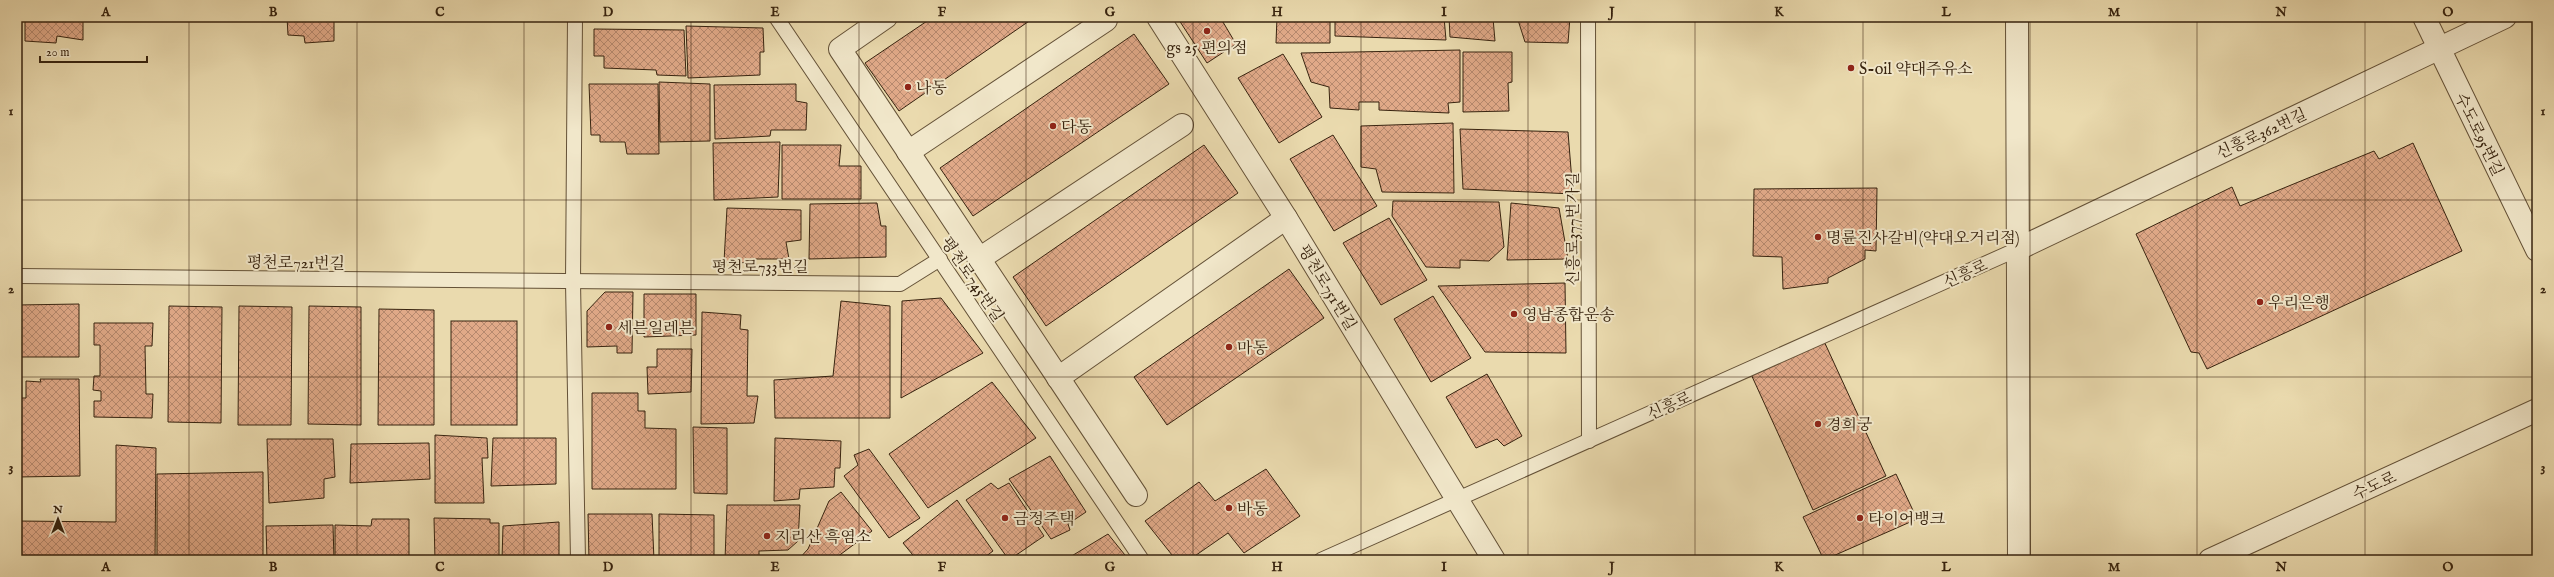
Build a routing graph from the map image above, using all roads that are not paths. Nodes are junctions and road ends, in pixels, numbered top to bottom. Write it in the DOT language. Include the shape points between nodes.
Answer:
graph roads {
  1 [pos="575,17"];
  2 [pos="776,17"];
  3 [pos="886,17"];
  4 [pos="1158,17"];
  5 [pos="1588,17"];
  6 [pos="2017,17"];
  7 [pos="2424,17"];
  8 [pos="2505,17"];
  9 [pos="1106,20"];
  10 [pos="2438,49"];
  11 [pos="1182,125"];
  12 [pos="908,152"];
  13 [pos="1286,218"];
  14 [pos="2018,249"];
  15 [pos="2537,250"];
  16 [pos="940,259"];
  17 [pos="979,259"];
  18 [pos="19,276"];
  19 [pos="573,282"];
  20 [pos="1058,378"];
  21 [pos="2537,410"];
  22 [pos="1589,441"];
  23 [pos="1136,495"];
  24 [pos="1457,499"];
  25 [pos="578,560"];
  26 [pos="1142,560"];
  27 [pos="1321,560"];
  28 [pos="1494,560"];
  29 [pos="2019,560"];
  30 [pos="2210,560"];
  1 -- 19 [label="lane"];
  2 -- 16 [label="lane, 평천로745번길"];
  3 -- 12 [label="street" via="840,49"];
  4 -- 13 [label="street, 평천로751번길"];
  5 -- 22 [label="lane, 신흥로377번가길"];
  6 -- 14 [label="street"];
  7 -- 10 [label="street, 수도로95번길"];
  8 -- 10 [label="street, 신흥로362번길"];
  9 -- 12 [label="street"];
  10 -- 14 [label="street, 신흥로362번길"];
  10 -- 15 [label="street, 수도로95번길"];
  11 -- 17 [label="street"];
  12 -- 17 [label="street"];
  13 -- 20 [label="street"];
  13 -- 24 [label="street, 평천로751번길"];
  14 -- 22 [label="lane, 신흥로"];
  14 -- 29 [label="street"];
  16 -- 19 [label="lane, 평천로733번길" via="900,284"];
  16 -- 26 [label="lane, 평천로745번길"];
  17 -- 20 [label="street"];
  18 -- 19 [label="lane, 평천로721번길"];
  19 -- 25 [label="lane"];
  20 -- 23 [label="street"];
  21 -- 30 [label="street, 수도로"];
  22 -- 24 [label="lane, 신흥로"];
  24 -- 27 [label="lane, 신흥로"];
  24 -- 28 [label="street, 평천로751번길"];
}
